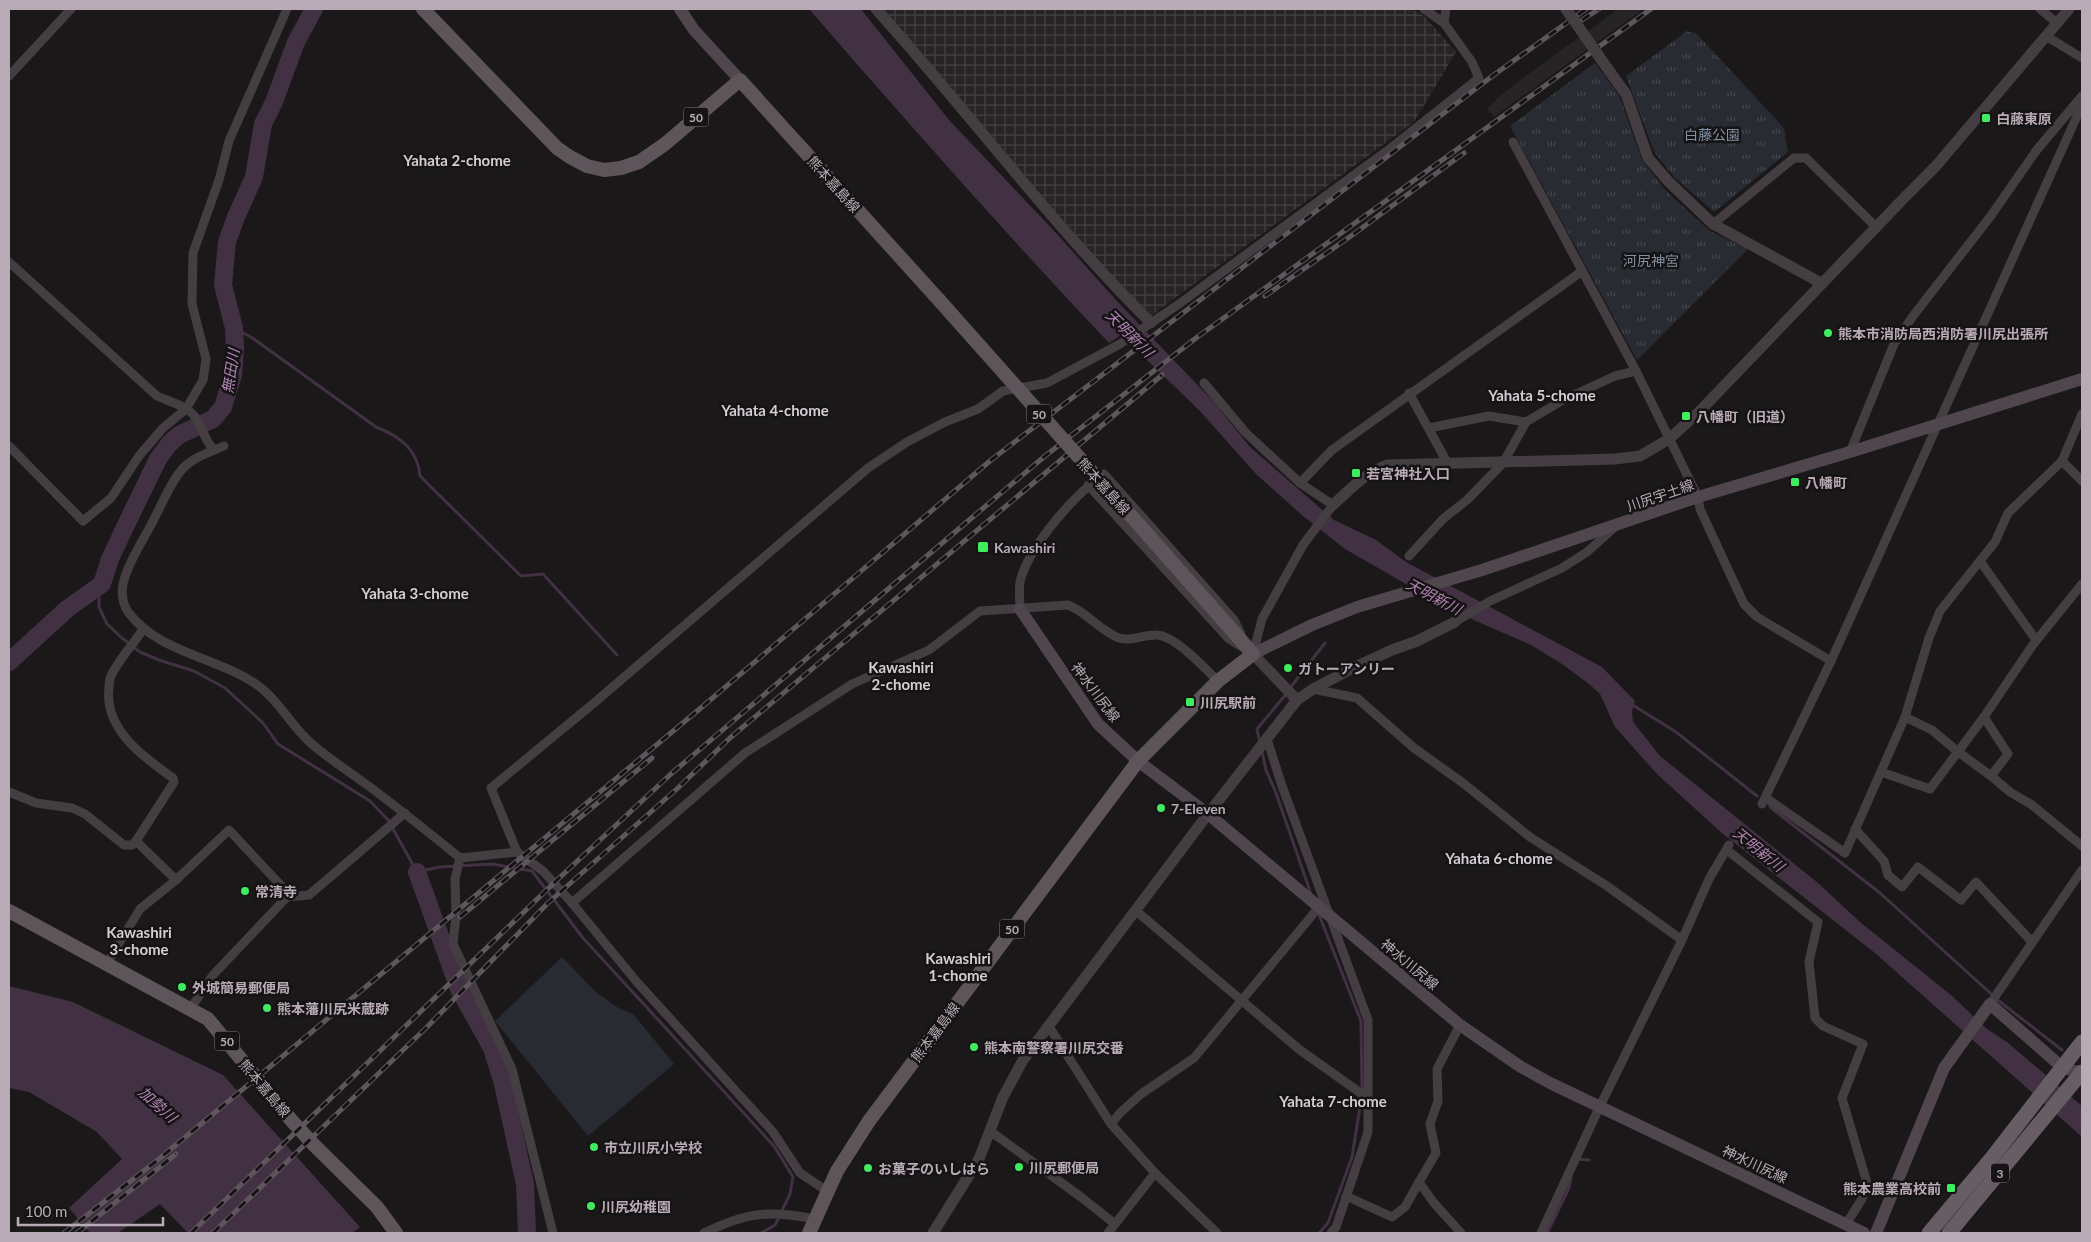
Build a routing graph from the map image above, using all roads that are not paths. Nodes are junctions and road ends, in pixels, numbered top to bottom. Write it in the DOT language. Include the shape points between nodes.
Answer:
graph roads {
  1 [pos="71,9"];
  2 [pos="287,9"];
  3 [pos="423,9"];
  4 [pos="680,9"];
  5 [pos="876,9"];
  6 [pos="1424,9"];
  7 [pos="1446,9"];
  8 [pos="1566,9"];
  9 [pos="2040,9"];
  10 [pos="2069,9"];
  11 [pos="1444,22"];
  12 [pos="2057,23"];
  13 [pos="2046,36"];
  14 [pos="2082,58"];
  15 [pos="9,76"];
  16 [pos="740,80"];
  17 [pos="2082,96"];
  18 [pos="2082,105"];
  19 [pos="1513,142"];
  20 [pos="1713,224"];
  21 [pos="1876,227"];
  22 [pos="9,262"];
  23 [pos="1581,272"];
  24 [pos="1821,283"];
  25 [pos="1150,324"];
  26 [pos="1636,371"];
  27 [pos="2082,379"];
  28 [pos="1204,383"];
  29 [pos="1409,393"];
  30 [pos="190,412"];
  31 [pos="2082,414"];
  32 [pos="1526,422"];
  33 [pos="1938,425"];
  34 [pos="1429,428"];
  35 [pos="1669,439"];
  36 [pos="9,446"];
  37 [pos="224,446"];
  38 [pos="212,448"];
  39 [pos="1850,452"];
  40 [pos="2062,461"];
  41 [pos="1503,463"];
  42 [pos="1448,464"];
  43 [pos="2082,481"];
  44 [pos="1300,483"];
  45 [pos="1088,485"];
  46 [pos="1698,497"];
  47 [pos="1333,505"];
  48 [pos="1618,525"];
  49 [pos="1409,556"];
  50 [pos="1980,561"];
  51 [pos="2082,584"];
  52 [pos="1020,608"];
  53 [pos="1455,622"];
  54 [pos="144,628"];
  55 [pos="2036,640"];
  56 [pos="1253,654"];
  57 [pos="1832,661"];
  58 [pos="1218,681"];
  59 [pos="1312,689"];
  60 [pos="1297,700"];
  61 [pos="1905,717"];
  62 [pos="1984,717"];
  63 [pos="1267,739"];
  64 [pos="1957,752"];
  65 [pos="1138,761"];
  66 [pos="1880,772"];
  67 [pos="1992,776"];
  68 [pos="9,792"];
  69 [pos="1208,814"];
  70 [pos="403,816"];
  71 [pos="1855,828"];
  72 [pos="136,841"];
  73 [pos="2082,846"];
  74 [pos="517,852"];
  75 [pos="460,858"];
  76 [pos="2082,870"];
  77 [pos="176,880"];
  78 [pos="287,897"];
  79 [pos="572,903"];
  80 [pos="1319,908"];
  81 [pos="9,910"];
  82 [pos="1135,910"];
  83 [pos="1331,918"];
  84 [pos="1682,940"];
  85 [pos="2032,942"];
  86 [pos="107,963"];
  87 [pos="1242,1001"];
  88 [pos="1990,1004"];
  89 [pos="191,1008"];
  90 [pos="1048,1025"];
  91 [pos="1460,1025"];
  92 [pos="2082,1042"];
  93 [pos="2082,1072"];
  94 [pos="2059,1073"];
  95 [pos="1369,1098"];
  96 [pos="1599,1108"];
  97 [pos="1111,1124"];
  98 [pos="990,1131"];
  99 [pos="1155,1173"];
  100 [pos="1419,1182"];
  101 [pos="827,1191"];
  102 [pos="1346,1196"];
  103 [pos="814,1219"];
  104 [pos="1115,1224"];
  105 [pos="1846,1224"];
  106 [pos="396,1233"];
  107 [pos="553,1233"];
  108 [pos="704,1233"];
  109 [pos="810,1233"];
  110 [pos="933,1233"];
  111 [pos="1108,1233"];
  112 [pos="1217,1233"];
  113 [pos="1331,1233"];
  114 [pos="1461,1233"];
  115 [pos="1541,1233"];
  116 [pos="1864,1233"];
  117 [pos="1876,1233"];
  118 [pos="1929,1233"];
  119 [pos="1949,1233"];
  1 -- 15 [label="street"];
  2 -- 30 [label="street" via="229,141 193,253 192,304 206,359 203,380"];
  3 -- 16 [label="main road, 50" via="558,148 570,158 604,170 639,162 666,144"];
  4 -- 16 [label="main road" via="694,30"];
  5 -- 25 [label="street" via="1046,210"];
  6 -- 11 [label="street"];
  7 -- 11 [label="street"];
  8 -- 20 [label="street, bridge" via="1626,94 1648,158"];
  9 -- 12 [label="street"];
  10 -- 12 [label="street"];
  11 -- 25 [label="street" via="1472,62 1479,78 1392,147"];
  12 -- 13 [label="street"];
  13 -- 14 [label="street"];
  13 -- 21 [label="street" via="1936,166"];
  16 -- 56 [label="main road, 熊本嘉島線 / 50, bridge"];
  17 -- 39 [label="street" via="2036,151 1894,344"];
  18 -- 33 [label="street"];
  19 -- 23 [label="street"];
  20 -- 21 [label="street" via="1794,158 1806,158"];
  20 -- 24 [label="street"];
  21 -- 24 [label="street"];
  22 -- 30 [label="street" via="157,396"];
  23 -- 26 [label="street"];
  23 -- 29 [label="street"];
  24 -- 35 [label="street" via="1733,377"];
  25 -- 74 [label="street" via="1047,383 1003,391 978,409 907,442 868,468 491,788"];
  26 -- 32 [label="street" via="1615,376"];
  26 -- 35 [label="street"];
  27 -- 33 [label="main road, 川尻宇土線"];
  28 -- 44 [label="street" via="1246,433"];
  29 -- 34 [label="street"];
  29 -- 44 [label="street" via="1332,450"];
  30 -- 36 [label="street" via="163,428 139,456 111,498 83,521"];
  30 -- 38 [label="street"];
  31 -- 40 [label="street"];
  32 -- 34 [label="street" via="1489,416"];
  32 -- 41 [label="street"];
  33 -- 39 [label="main road, 川尻宇土線"];
  33 -- 57 [label="street"];
  34 -- 42 [label="street"];
  35 -- 41 [label="street" via="1640,456"];
  35 -- 46 [label="street"];
  37 -- 38 [label="street"];
  38 -- 54 [label="street" via="191,460 179,472 130,567 124,583 124,602 128,613"];
  39 -- 46 [label="main road, 川尻宇土線"];
  40 -- 43 [label="street"];
  40 -- 50 [label="street" via="2008,513 1995,542"];
  41 -- 42 [label="street"];
  41 -- 49 [label="street"];
  42 -- 47 [label="street" via="1387,465 1359,480"];
  44 -- 47 [label="street"];
  45 -- 52 [label="street" via="1043,537 1029,560 1020,579"];
  45 -- 56 [label="street" via="1229,639"];
  45 -- 56 [label="street" via="1104,474 1234,620"];
  46 -- 48 [label="main road, 川尻宇土線"];
  46 -- 57 [label="street" via="1700,509 1744,604 1757,617"];
  47 -- 56 [label="street" via="1303,545 1262,619"];
  48 -- 53 [label="street" via="1587,552 1562,568"];
  48 -- 56 [label="main road, 川尻宇土線" via="1357,607"];
  50 -- 55 [label="street"];
  50 -- 61 [label="street" via="1940,611"];
  51 -- 55 [label="street"];
  52 -- 58 [label="street" via="1068,605 1079,609 1120,639 1167,637"];
  52 -- 65 [label="main road, 神水川尻線" via="1098,724"];
  52 -- 79 [label="street" via="980,610 929,650 852,684 816,706 745,753"];
  53 -- 59 [label="street"];
  54 -- 70 [label="street" via="259,687 284,712 296,730"];
  54 -- 72 [label="street" via="110,677 108,700 122,734 174,782"];
  55 -- 62 [label="street"];
  56 -- 58 [label="main road, 熊本嘉島線 / 50"];
  56 -- 60 [label="street"];
  57 -- 71 [label="street" via="1764,801 1845,853"];
  58 -- 65 [label="main road, 熊本嘉島線 / 50"];
  59 -- 60 [label="street"];
  59 -- 84 [label="street" via="1357,698 1414,748 1530,838 1607,886"];
  60 -- 63 [label="street"];
  61 -- 64 [label="street" via="1932,730"];
  61 -- 66 [label="street"];
  62 -- 64 [label="street"];
  62 -- 67 [label="street" via="2008,754"];
  63 -- 69 [label="street"];
  63 -- 83 [label="street"];
  64 -- 66 [label="street" via="1930,789"];
  64 -- 67 [label="street"];
  65 -- 69 [label="main road, 神水川尻線"];
  65 -- 101 [label="main road, 熊本嘉島線 / 50" via="869,1121"];
  66 -- 71 [label="street"];
  67 -- 73 [label="street"];
  68 -- 72 [label="street" via="36,803 72,808 85,814 124,845 132,845"];
  69 -- 80 [label="main road, 神水川尻線"];
  69 -- 82 [label="street"];
  70 -- 75 [label="street"];
  70 -- 78 [label="street" via="309,895"];
  71 -- 85 [label="street" via="1884,861 1888,875 1902,887 1918,868 1961,900 1976,882"];
  72 -- 77 [label="street"];
  74 -- 75 [label="street"];
  74 -- 79 [label="street" via="544,871"];
  75 -- 107 [label="street" via="455,878 454,944 512,1069"];
  76 -- 85 [label="street"];
  77 -- 78 [label="street" via="229,830 287,892"];
  77 -- 86 [label="street" via="140,909"];
  78 -- 89 [label="street" via="213,975"];
  79 -- 101 [label="street" via="636,981 773,1132 800,1173"];
  80 -- 83 [label="main road, 神水川尻線"];
  80 -- 87 [label="street"];
  81 -- 86 [label="main road, 熊本嘉島線 / 50"];
  82 -- 87 [label="street"];
  82 -- 90 [label="street"];
  83 -- 91 [label="main road, 神水川尻線"];
  83 -- 95 [label="street" via="1368,1020"];
  84 -- 96 [label="street"];
  84 -- 105 [label="street" via="1709,879 1728,848 1818,922 1809,962 1815,1018 1823,1026 1863,1044 1842,1098 1867,1183 1862,1199"];
  85 -- 88 [label="street"];
  86 -- 89 [label="main road, 熊本嘉島線 / 50"];
  87 -- 95 [label="street" via="1300,1050"];
  87 -- 97 [label="street" via="1194,1058 1141,1094"];
  88 -- 94 [label="main road"];
  88 -- 117 [label="main road" via="1944,1068"];
  89 -- 106 [label="main road, 熊本嘉島線 / 50" via="208,1018 303,1133 377,1207"];
  90 -- 97 [label="street"];
  90 -- 98 [label="street" via="1023,1060 1003,1097"];
  91 -- 96 [label="main road, 神水川尻線" via="1521,1067"];
  91 -- 100 [label="street" via="1437,1069 1438,1101 1430,1124 1436,1153"];
  92 -- 94 [label="highway, 3"];
  93 -- 94 [label="main road"];
  93 -- 119 [label="highway, 3"];
  94 -- 118 [label="highway, 3"];
  95 -- 102 [label="street" via="1368,1132"];
  96 -- 105 [label="main road, 神水川尻線"];
  96 -- 115 [label="street"];
  97 -- 99 [label="street"];
  98 -- 104 [label="street"];
  98 -- 110 [label="street" via="979,1159"];
  99 -- 104 [label="street"];
  99 -- 112 [label="street"];
  100 -- 102 [label="street" via="1404,1207 1392,1217"];
  100 -- 114 [label="street"];
  101 -- 103 [label="main road, 熊本嘉島線 / 50"];
  102 -- 113 [label="street"];
  103 -- 108 [label="street" via="783,1213 755,1214"];
  103 -- 109 [label="main road, 熊本嘉島線 / 50"];
  104 -- 111 [label="street"];
  105 -- 116 [label="main road, 神水川尻線"];
}
